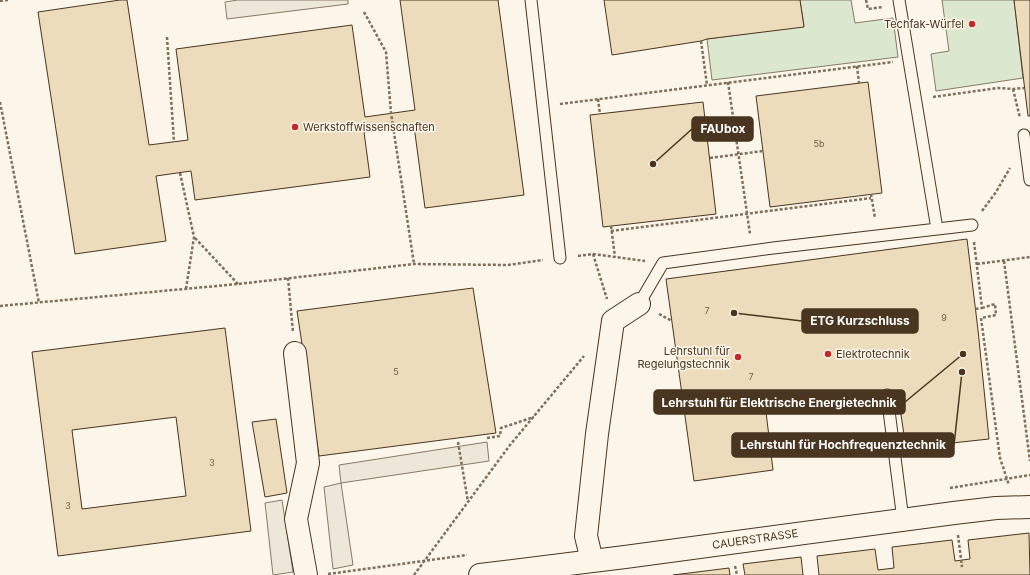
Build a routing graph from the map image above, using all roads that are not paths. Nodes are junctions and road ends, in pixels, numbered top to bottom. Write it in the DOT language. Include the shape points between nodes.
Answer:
graph roads {
  1 [pos="531,0"];
  2 [pos="899,0"];
  3 [pos="1024,135"];
  4 [pos="1030,180"];
  5 [pos="972,225"];
  6 [pos="938,229"];
  7 [pos="560,258"];
  8 [pos="639,304"];
  9 [pos="294,353"];
  10 [pos="887,395"];
  11 [pos="1022,507"];
  12 [pos="903,520"];
  13 [pos="592,561"];
  14 [pos="306,575"];
  15 [pos="480,575"];
  1 -- 7 [label="lane"];
  2 -- 6 [label="lane"];
  3 -- 4 [label="lane"];
  5 -- 6 [label="lane"];
  6 -- 8 [label="lane" via="663,263"];
  8 -- 13 [label="street" via="613,321 586,536"];
  9 -- 14 [label="street" via="308,463 296,519"];
  10 -- 12 [label="lane"];
  11 -- 12 [label="street, CAUERSTRASSE"];
  12 -- 13 [label="street, CAUERSTRASSE"];
  13 -- 15 [label="street, CAUERSTRASSE"];
}
